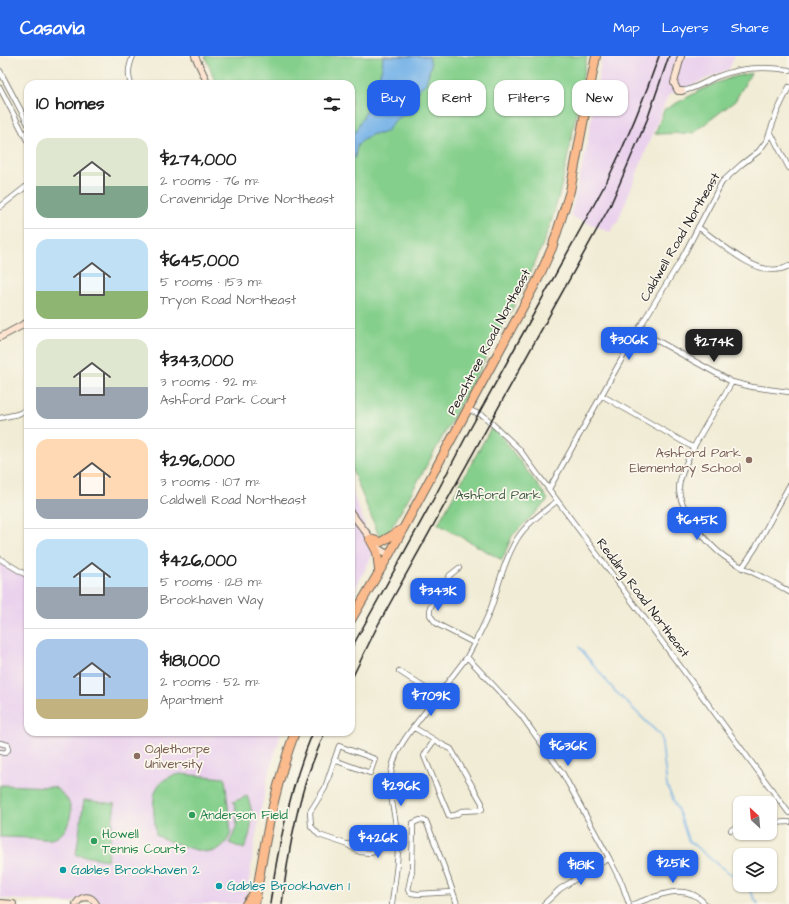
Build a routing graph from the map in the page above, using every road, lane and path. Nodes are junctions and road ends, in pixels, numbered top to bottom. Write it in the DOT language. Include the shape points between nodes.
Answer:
graph roads {
  1 [pos="133,56"];
  2 [pos="195,56"];
  3 [pos="596,56"];
  4 [pos="681,56"];
  5 [pos="789,70"];
  6 [pos="0,71"];
  7 [pos="130,80"];
  8 [pos="206,80"];
  9 [pos="789,87"];
  10 [pos="0,88"];
  11 [pos="682,91"];
  12 [pos="19,108"];
  13 [pos="12,112"];
  14 [pos="24,117"];
  15 [pos="771,133"];
  16 [pos="24,134"];
  17 [pos="789,168"];
  18 [pos="24,187"];
  19 [pos="0,207"];
  20 [pos="698,227"];
  21 [pos="789,266"];
  22 [pos="24,324"];
  23 [pos="638,330"];
  24 [pos="0,337"];
  25 [pos="732,382"];
  26 [pos="789,392"];
  27 [pos="601,395"];
  28 [pos="467,409"];
  29 [pos="24,411"];
  30 [pos="0,418"];
  31 [pos="694,448"];
  32 [pos="789,486"];
  33 [pos="549,490"];
  34 [pos="557,501"];
  35 [pos="355,518"];
  36 [pos="401,530"];
  37 [pos="370,539"];
  38 [pos="388,555"];
  39 [pos="0,559"];
  40 [pos="459,568"];
  41 [pos="742,568"];
  42 [pos="379,570"];
  43 [pos="24,574"];
  44 [pos="789,592"];
  45 [pos="355,613"];
  46 [pos="474,644"];
  47 [pos="467,657"];
  48 [pos="399,671"];
  49 [pos="437,696"];
  50 [pos="413,727"];
  51 [pos="294,736"];
  52 [pos="434,741"];
  53 [pos="0,743"];
  54 [pos="0,752"];
  55 [pos="334,760"];
  56 [pos="789,813"];
  57 [pos="789,822"];
  58 [pos="777,823"];
  59 [pos="398,841"];
  60 [pos="384,842"];
  61 [pos="346,844"];
  62 [pos="609,858"];
  63 [pos="258,889"];
  64 [pos="453,892"];
  65 [pos="0,903"];
  66 [pos="13,904"];
  67 [pos="76,904"];
  68 [pos="97,904"];
  69 [pos="246,904"];
  70 [pos="255,904"];
  71 [pos="392,904"];
  72 [pos="457,904"];
  73 [pos="544,904"];
  74 [pos="629,904"];
  75 [pos="634,904"];
  76 [pos="705,904"];
  1 -- 7 [label="street" via="128,72"];
  2 -- 8 [label="street"];
  3 -- 28 [label="highway, Peachtree Road Northeast" via="570,191 552,248 538,279"];
  4 -- 11 [label="street" via="674,83 678,91"];
  5 -- 11 [label="street" via="747,68 726,73 691,90"];
  6 -- 12 [label="street"];
  9 -- 15 [label="street, Caldwell Road Northeast" via="777,112"];
  10 -- 13 [label="street"];
  12 -- 13 [label="street"];
  12 -- 14 [label="street"];
  13 -- 16 [label="street"];
  15 -- 17 [label="street"];
  15 -- 20 [label="street, Caldwell Road Northeast" via="759,151 722,182"];
  18 -- 19 [label="street"];
  20 -- 21 [label="street" via="750,264 769,270"];
  20 -- 23 [label="street, Caldwell Road Northeast"];
  22 -- 24 [label="street"];
  23 -- 25 [label="street"];
  23 -- 27 [label="street, Caldwell Road Northeast"];
  25 -- 26 [label="street"];
  25 -- 31 [label="street"];
  27 -- 31 [label="street"];
  27 -- 33 [label="street, Caldwell Road Northeast"];
  28 -- 33 [label="street, Redding Road Northeast" via="484,416 518,449"];
  28 -- 36 [label="highway, Peachtree Road Northeast"];
  29 -- 30 [label="street"];
  31 -- 41 [label="street" via="682,476 681,500 702,535 724,556"];
  32 -- 41 [label="street"];
  33 -- 34 [label="street, Redding Road Northeast"];
  34 -- 46 [label="street" via="517,538 506,561 486,622"];
  34 -- 56 [label="street, Redding Road Northeast"];
  35 -- 37 [label="street"];
  36 -- 37 [label="highway" via="382,542"];
  36 -- 38 [label="highway, Peachtree Road Northeast"];
  37 -- 38 [label="street"];
  37 -- 42 [label="highway" via="377,552"];
  38 -- 42 [label="highway, Peachtree Road Northeast"];
  39 -- 43 [label="street"];
  40 -- 46 [label="street" via="450,575 430,608 430,615 439,625"];
  41 -- 44 [label="street"];
  42 -- 45 [label="highway, Peachtree Road Northeast"];
  46 -- 47 [label="street"];
  47 -- 49 [label="street"];
  47 -- 62 [label="street" via="521,715 563,774"];
  48 -- 49 [label="street"];
  49 -- 50 [label="street"];
  50 -- 52 [label="street"];
  50 -- 59 [label="street" via="398,751 392,767 390,794"];
  51 -- 63 [label="highway" via="271,811"];
  52 -- 52 [label="street" via="424,756 449,816 461,811 482,810 482,803 451,748"];
  53 -- 54 [label="street" via="8,745 8,750 5,753"];
  55 -- 55 [label="street" via="370,773 375,758 339,746"];
  55 -- 61 [label="street" via="325,788 310,812 311,826 319,835"];
  57 -- 58 [label="street"];
  59 -- 60 [label="street"];
  59 -- 71 [label="street"];
  60 -- 61 [label="street"];
  60 -- 61 [label="street" via="381,848 371,853 360,852"];
  62 -- 73 [label="street" via="560,889"];
  62 -- 74 [label="street"];
  63 -- 69 [label="highway"];
  63 -- 70 [label="highway"];
  64 -- 64 [label="street" via="426,821 413,823 412,871 408,890 418,894"];
  64 -- 72 [label="street"];
  65 -- 66 [label="street"];
  67 -- 68 [label="street" via="85,897 92,898"];
  75 -- 76 [label="street" via="661,895 685,891"];
}
